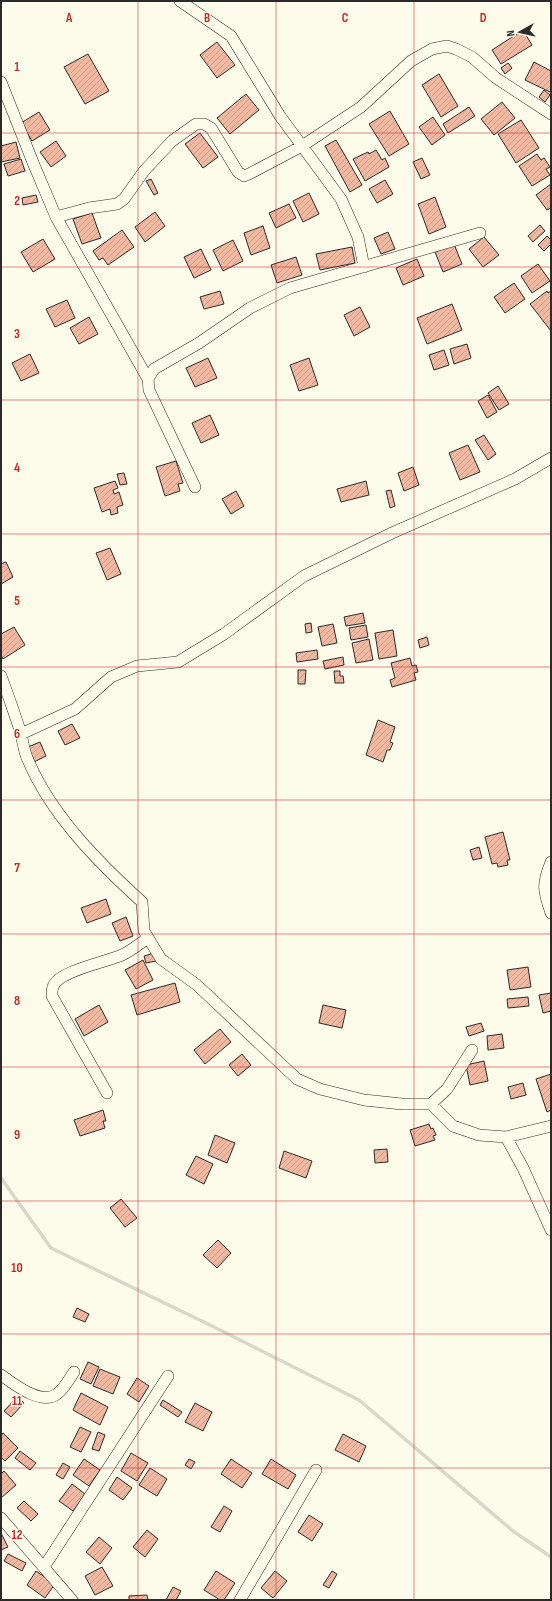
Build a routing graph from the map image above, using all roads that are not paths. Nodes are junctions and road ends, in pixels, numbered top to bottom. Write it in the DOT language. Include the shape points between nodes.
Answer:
graph roads {
  1 [pos="180,1"];
  2 [pos="1,82"];
  3 [pos="551,114"];
  4 [pos="302,146"];
  5 [pos="56,217"];
  6 [pos="480,234"];
  7 [pos="364,267"];
  8 [pos="148,379"];
  9 [pos="551,458"];
  10 [pos="195,487"];
  11 [pos="1,676"];
  12 [pos="21,734"];
  13 [pos="551,862"];
  14 [pos="551,913"];
  15 [pos="148,938"];
  16 [pos="472,1050"];
  17 [pos="107,1093"];
  18 [pos="431,1104"];
  19 [pos="551,1126"];
  20 [pos="506,1137"];
  21 [pos="551,1230"];
  22 [pos="74,1372"];
  23 [pos="1,1375"];
  24 [pos="168,1376"];
  25 [pos="316,1470"];
  26 [pos="1,1518"];
  27 [pos="44,1567"];
  28 [pos="72,1600"];
  29 [pos="240,1600"];
  1 -- 4 [label="street" via="231,36 280,116"];
  2 -- 5 [label="street"];
  3 -- 4 [label="street" via="509,87 472,57 447,46 432,49 411,61 361,107"];
  4 -- 5 [label="street" via="244,176 238,172 211,128 204,124 196,124 172,141 144,170 118,204"];
  4 -- 7 [label="street" via="341,199 358,237"];
  5 -- 8 [label="street"];
  6 -- 7 [label="street"];
  7 -- 8 [label="street" via="290,288 250,308 199,343 154,369"];
  8 -- 10 [label="street" via="149,390"];
  9 -- 12 [label="street" via="515,479 399,530 304,576 224,634 178,662 137,666 111,677 75,709"];
  11 -- 12 [label="street"];
  12 -- 15 [label="street" via="27,759 43,790 108,871 142,902 144,931"];
  13 -- 14 [label="street" via="544,879 544,891"];
  15 -- 17 [label="street" via="122,955 63,976 52,987 52,996"];
  15 -- 18 [label="street" via="161,959 197,985 297,1079 320,1089 364,1100"];
  16 -- 18 [label="street" via="447,1089"];
  18 -- 20 [label="street" via="453,1126 479,1135"];
  19 -- 20 [label="street"];
  20 -- 21 [label="street"];
  22 -- 23 [label="street" via="61,1391 48,1398 38,1397"];
  24 -- 27 [label="street"];
  25 -- 29 [label="street"];
  26 -- 27 [label="street"];
  27 -- 28 [label="street"];
}
